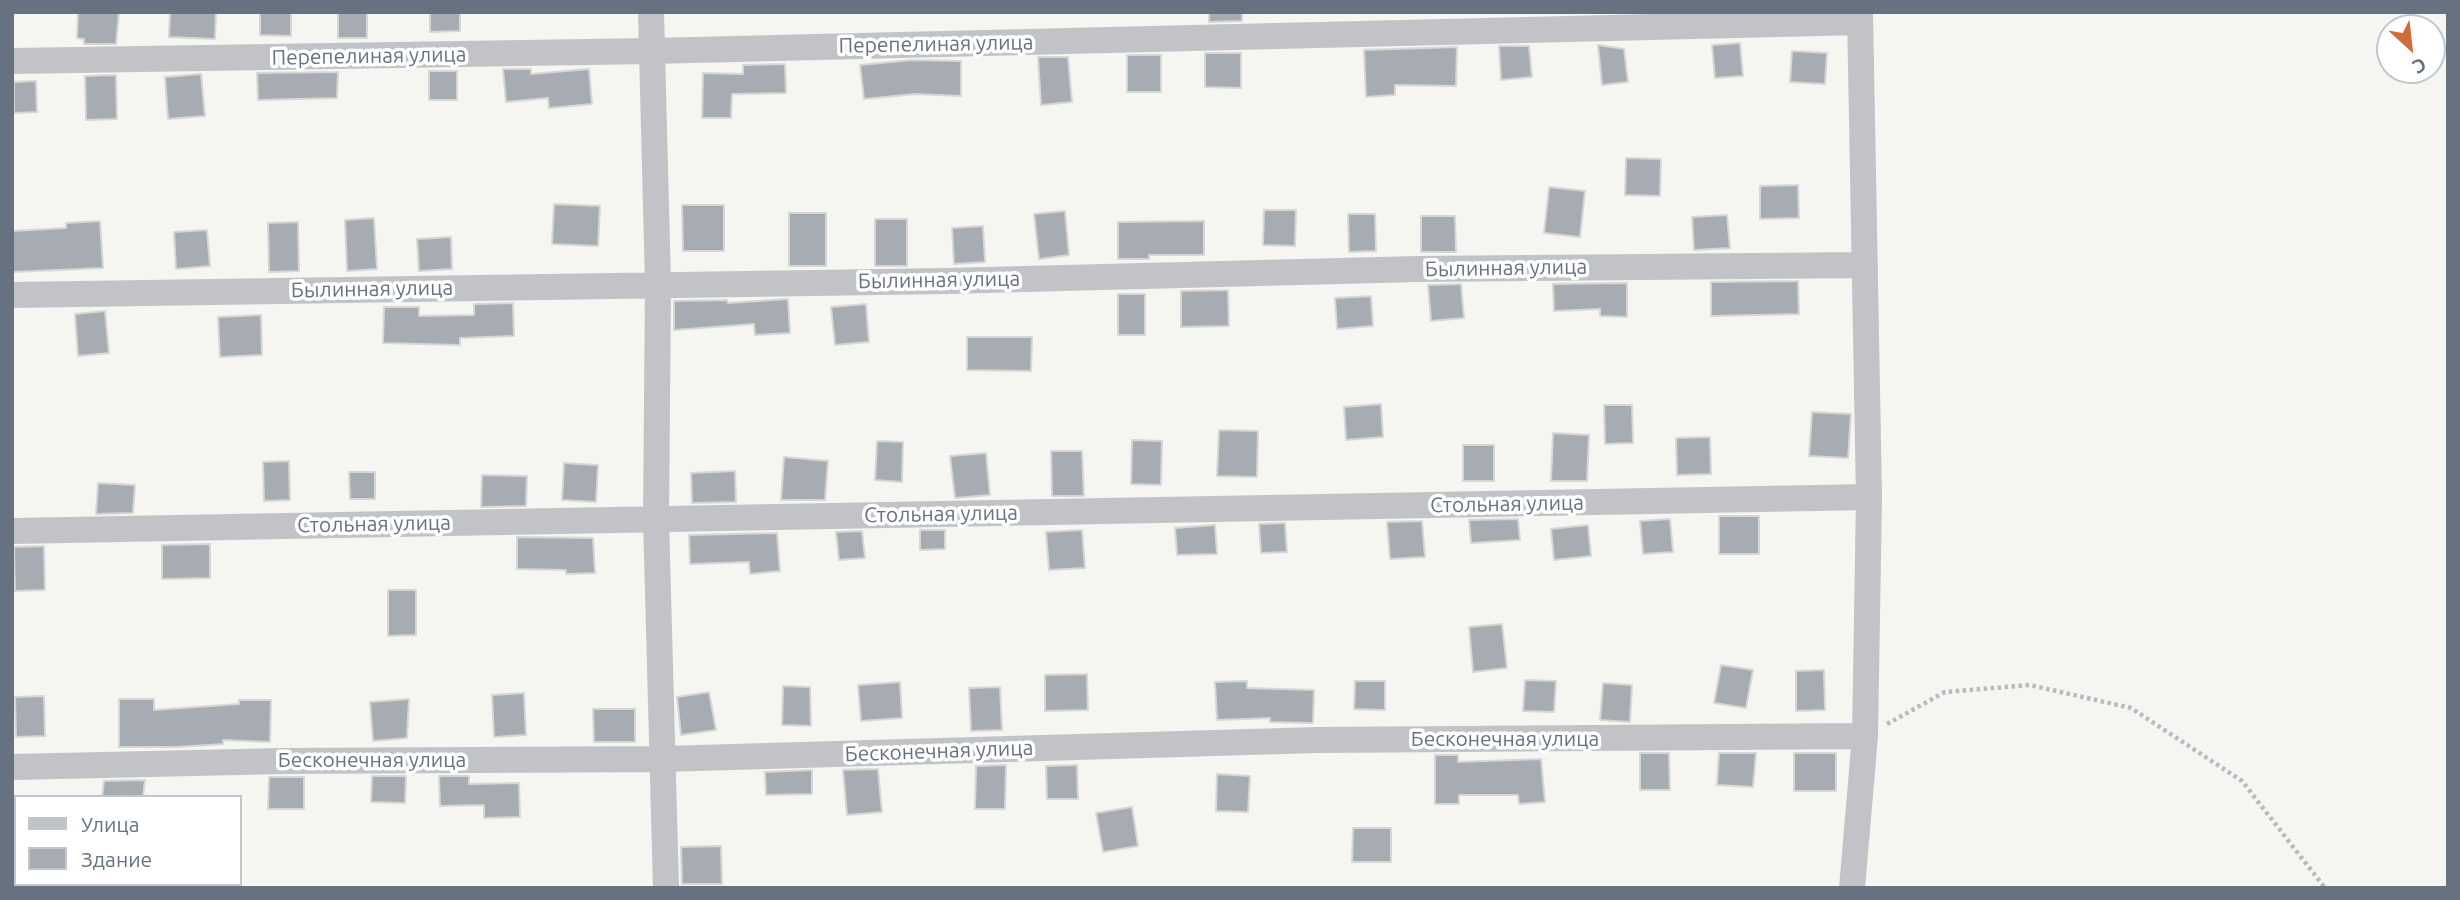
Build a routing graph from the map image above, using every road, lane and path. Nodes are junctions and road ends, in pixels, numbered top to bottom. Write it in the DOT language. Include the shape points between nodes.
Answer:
graph roads {
  1 [pos="651,12"];
  2 [pos="1860,17"];
  3 [pos="651,51"];
  4 [pos="12,61"];
  5 [pos="1866,265"];
  6 [pos="658,284"];
  7 [pos="12,295"];
  8 [pos="1869,497"];
  9 [pos="656,519"];
  10 [pos="12,531"];
  11 [pos="1865,736"];
  12 [pos="664,759"];
  13 [pos="12,767"];
  14 [pos="666,888"];
  15 [pos="1852,888"];
  16 [pos="2325,888"];
  1 -- 3 [label="street"];
  2 -- 3 [label="street, Перепелиная улица"];
  2 -- 5 [label="street"];
  3 -- 4 [label="street, Перепелиная улица"];
  3 -- 6 [label="street"];
  5 -- 6 [label="street, Былинная улица"];
  5 -- 8 [label="street"];
  6 -- 7 [label="street, Былинная улица"];
  6 -- 9 [label="street"];
  8 -- 9 [label="street, Стольная улица"];
  8 -- 11 [label="street"];
  9 -- 10 [label="street, Стольная улица"];
  9 -- 12 [label="street"];
  11 -- 12 [label="street, Бесконечная улица" via="1318,740"];
  11 -- 15 [label="street"];
  11 -- 16 [label="path" via="1945,692 2030,685 2131,708 2242,781"];
  12 -- 13 [label="street, Бесконечная улица"];
  12 -- 14 [label="street"];
}
